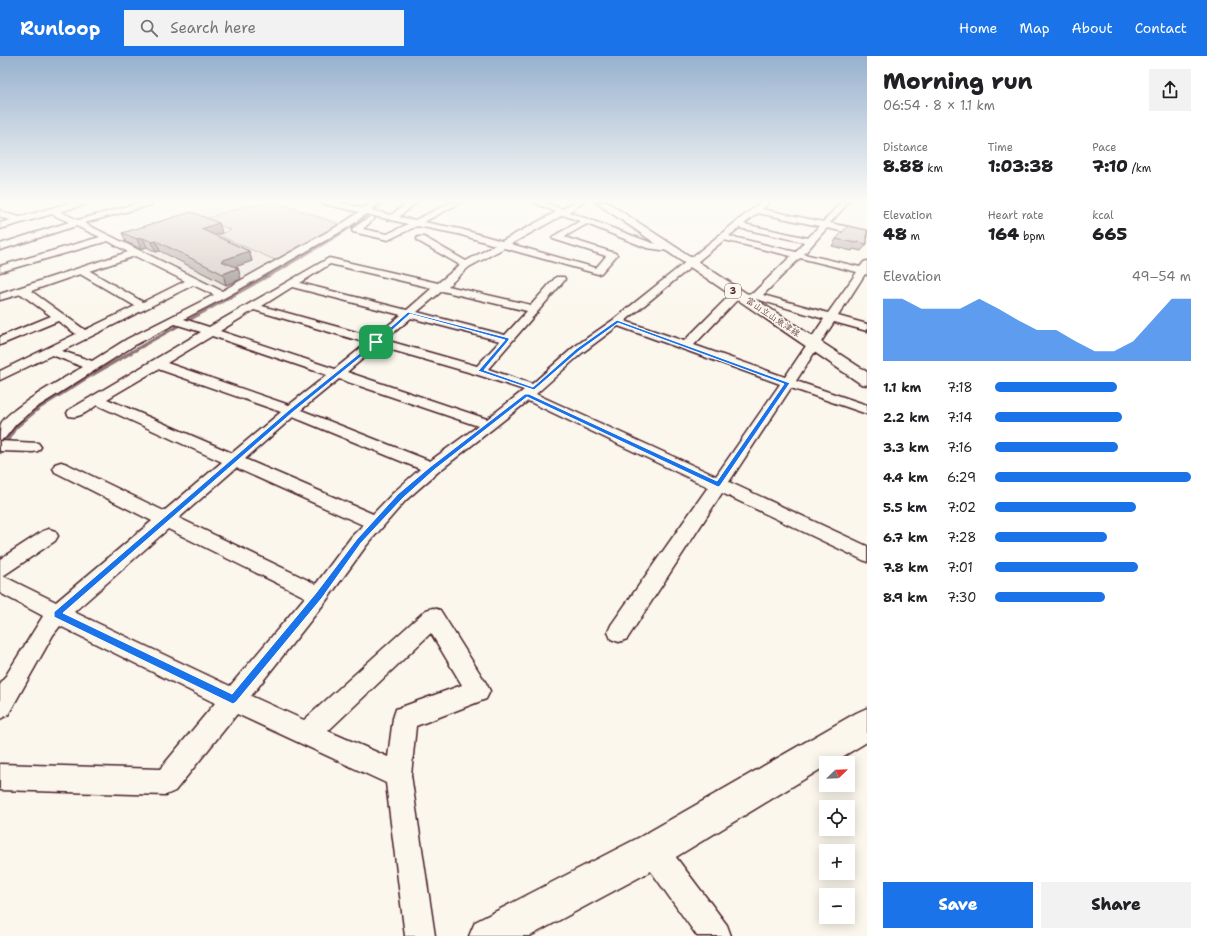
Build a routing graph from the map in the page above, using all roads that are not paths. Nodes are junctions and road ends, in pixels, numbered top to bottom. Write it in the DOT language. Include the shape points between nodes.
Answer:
graph roads {
  1 [pos="12,243"];
  2 [pos="100,243"];
  3 [pos="118,243"];
  4 [pos="314,243"];
  5 [pos="428,243"];
  6 [pos="495,243"];
  7 [pos="505,243"];
  8 [pos="575,243"];
  9 [pos="643,243"];
  10 [pos="662,243"];
  11 [pos="716,243"];
  12 [pos="747,243"];
  13 [pos="808,243"];
  14 [pos="501,245"];
  15 [pos="0,247"];
  16 [pos="669,248"];
  17 [pos="136,253"];
  18 [pos="798,256"];
  19 [pos="691,263"];
  20 [pos="466,265"];
  21 [pos="0,269"];
  22 [pos="865,269"];
  23 [pos="82,271"];
  24 [pos="560,279"];
  25 [pos="192,281"];
  26 [pos="292,284"];
  27 [pos="441,288"];
  28 [pos="23,290"];
  29 [pos="222,295"];
  30 [pos="0,297"];
  31 [pos="750,297"];
  32 [pos="143,306"];
  33 [pos="254,307"];
  34 [pos="534,309"];
  35 [pos="410,313"];
  36 [pos="60,316"];
  37 [pos="832,318"];
  38 [pos="180,322"];
  39 [pos="617,322"];
  40 [pos="867,328"];
  41 [pos="210,333"];
  42 [pos="85,335"];
  43 [pos="508,339"];
  44 [pos="0,340"];
  45 [pos="376,342"];
  46 [pos="812,343"];
  47 [pos="685,347"];
  48 [pos="52,351"];
  49 [pos="156,364"];
  50 [pos="93,366"];
  51 [pos="480,371"];
  52 [pos="338,373"];
  53 [pos="0,376"];
  54 [pos="867,380"];
  55 [pos="788,383"];
  56 [pos="530,392"];
  57 [pos="96,400"];
  58 [pos="867,410"];
  59 [pos="291,411"];
  60 [pos="74,413"];
  61 [pos="5,423"];
  62 [pos="488,424"];
  63 [pos="0,435"];
  64 [pos="6,446"];
  65 [pos="33,447"];
  66 [pos="234,460"];
  67 [pos="61,468"];
  68 [pos="432,468"];
  69 [pos="718,484"];
  70 [pos="166,519"];
  71 [pos="376,523"];
  72 [pos="49,536"];
  73 [pos="867,554"];
  74 [pos="0,569"];
  75 [pos="0,583"];
  76 [pos="319,595"];
  77 [pos="57,614"];
  78 [pos="619,632"];
  79 [pos="7,681"];
  80 [pos="233,699"];
  81 [pos="0,707"];
  82 [pos="867,724"];
  83 [pos="307,734"];
  84 [pos="398,775"];
  85 [pos="0,777"];
  86 [pos="653,850"];
  87 [pos="496,934"];
  88 [pos="420,936"];
  89 [pos="716,936"];
  1 -- 15 [label="street"];
  2 -- 21 [label="street"];
  3 -- 17 [label="street"];
  4 -- 29 [label="street"];
  5 -- 20 [label="street"];
  6 -- 14 [label="street"];
  7 -- 14 [label="street"];
  8 -- 14 [label="street" via="612,255 598,270"];
  9 -- 16 [label="street"];
  10 -- 16 [label="main road, 富山立山魚津線 / 3"];
  11 -- 19 [label="street"];
  12 -- 18 [label="street"];
  13 -- 18 [label="street"];
  14 -- 20 [label="street"];
  16 -- 19 [label="main road, 富山立山魚津線 / 3"];
  17 -- 23 [label="street"];
  17 -- 25 [label="street"];
  18 -- 22 [label="street"];
  18 -- 31 [label="street"];
  19 -- 31 [label="main road, 富山立山魚津線 / 3"];
  19 -- 39 [label="street"];
  20 -- 27 [label="street"];
  22 -- 37 [label="street"];
  23 -- 28 [label="street"];
  23 -- 32 [label="street"];
  24 -- 34 [label="street"];
  25 -- 29 [label="street"];
  25 -- 32 [label="street"];
  26 -- 27 [label="street" via="329,261"];
  26 -- 33 [label="street"];
  26 -- 35 [label="street"];
  27 -- 34 [label="street"];
  27 -- 35 [label="street"];
  28 -- 30 [label="street"];
  28 -- 36 [label="street"];
  29 -- 38 [label="street"];
  31 -- 37 [label="street"];
  31 -- 46 [label="main road, 富山立山魚津線 / 3"];
  31 -- 47 [label="street" via="733,298"];
  32 -- 42 [label="street"];
  33 -- 41 [label="street"];
  33 -- 45 [label="street"];
  34 -- 43 [label="street"];
  35 -- 43 [label="street"];
  35 -- 45 [label="street"];
  36 -- 42 [label="street"];
  36 -- 44 [label="street"];
  37 -- 40 [label="street"];
  37 -- 46 [label="street"];
  38 -- 41 [label="street"];
  38 -- 50 [label="street" via="131,342"];
  39 -- 47 [label="street"];
  39 -- 56 [label="street" via="578,350"];
  41 -- 49 [label="street"];
  41 -- 52 [label="street"];
  42 -- 48 [label="street"];
  43 -- 51 [label="street"];
  45 -- 51 [label="street"];
  45 -- 52 [label="street"];
  46 -- 54 [label="main road, 富山立山魚津線 / 3"];
  46 -- 55 [label="street"];
  47 -- 55 [label="street"];
  48 -- 50 [label="street"];
  48 -- 53 [label="street"];
  49 -- 57 [label="street"];
  49 -- 59 [label="street"];
  50 -- 61 [label="street"];
  51 -- 56 [label="street"];
  52 -- 59 [label="street"];
  52 -- 62 [label="street"];
  55 -- 58 [label="street"];
  55 -- 69 [label="street"];
  56 -- 62 [label="street"];
  56 -- 69 [label="street"];
  57 -- 60 [label="street"];
  57 -- 66 [label="street"];
  59 -- 66 [label="street"];
  59 -- 68 [label="street"];
  61 -- 63 [label="street"];
  62 -- 68 [label="street"];
  64 -- 65 [label="street"];
  66 -- 70 [label="street"];
  66 -- 71 [label="street"];
  67 -- 70 [label="street"];
  68 -- 71 [label="street" via="400,496"];
  69 -- 73 [label="street"];
  69 -- 78 [label="street"];
  70 -- 76 [label="street"];
  70 -- 77 [label="street"];
  71 -- 76 [label="street" via="359,541"];
  72 -- 74 [label="street"];
  75 -- 77 [label="street"];
  76 -- 80 [label="street"];
  77 -- 79 [label="street"];
  77 -- 80 [label="street"];
  79 -- 81 [label="street"];
  80 -- 83 [label="street"];
  80 -- 85 [label="street" via="166,782"];
  82 -- 86 [label="main road"];
  83 -- 84 [label="street"];
  83 -- 84 [label="street" via="433,617 478,691 405,718"];
  84 -- 88 [label="street"];
  86 -- 87 [label="main road"];
  86 -- 89 [label="street"];
}
